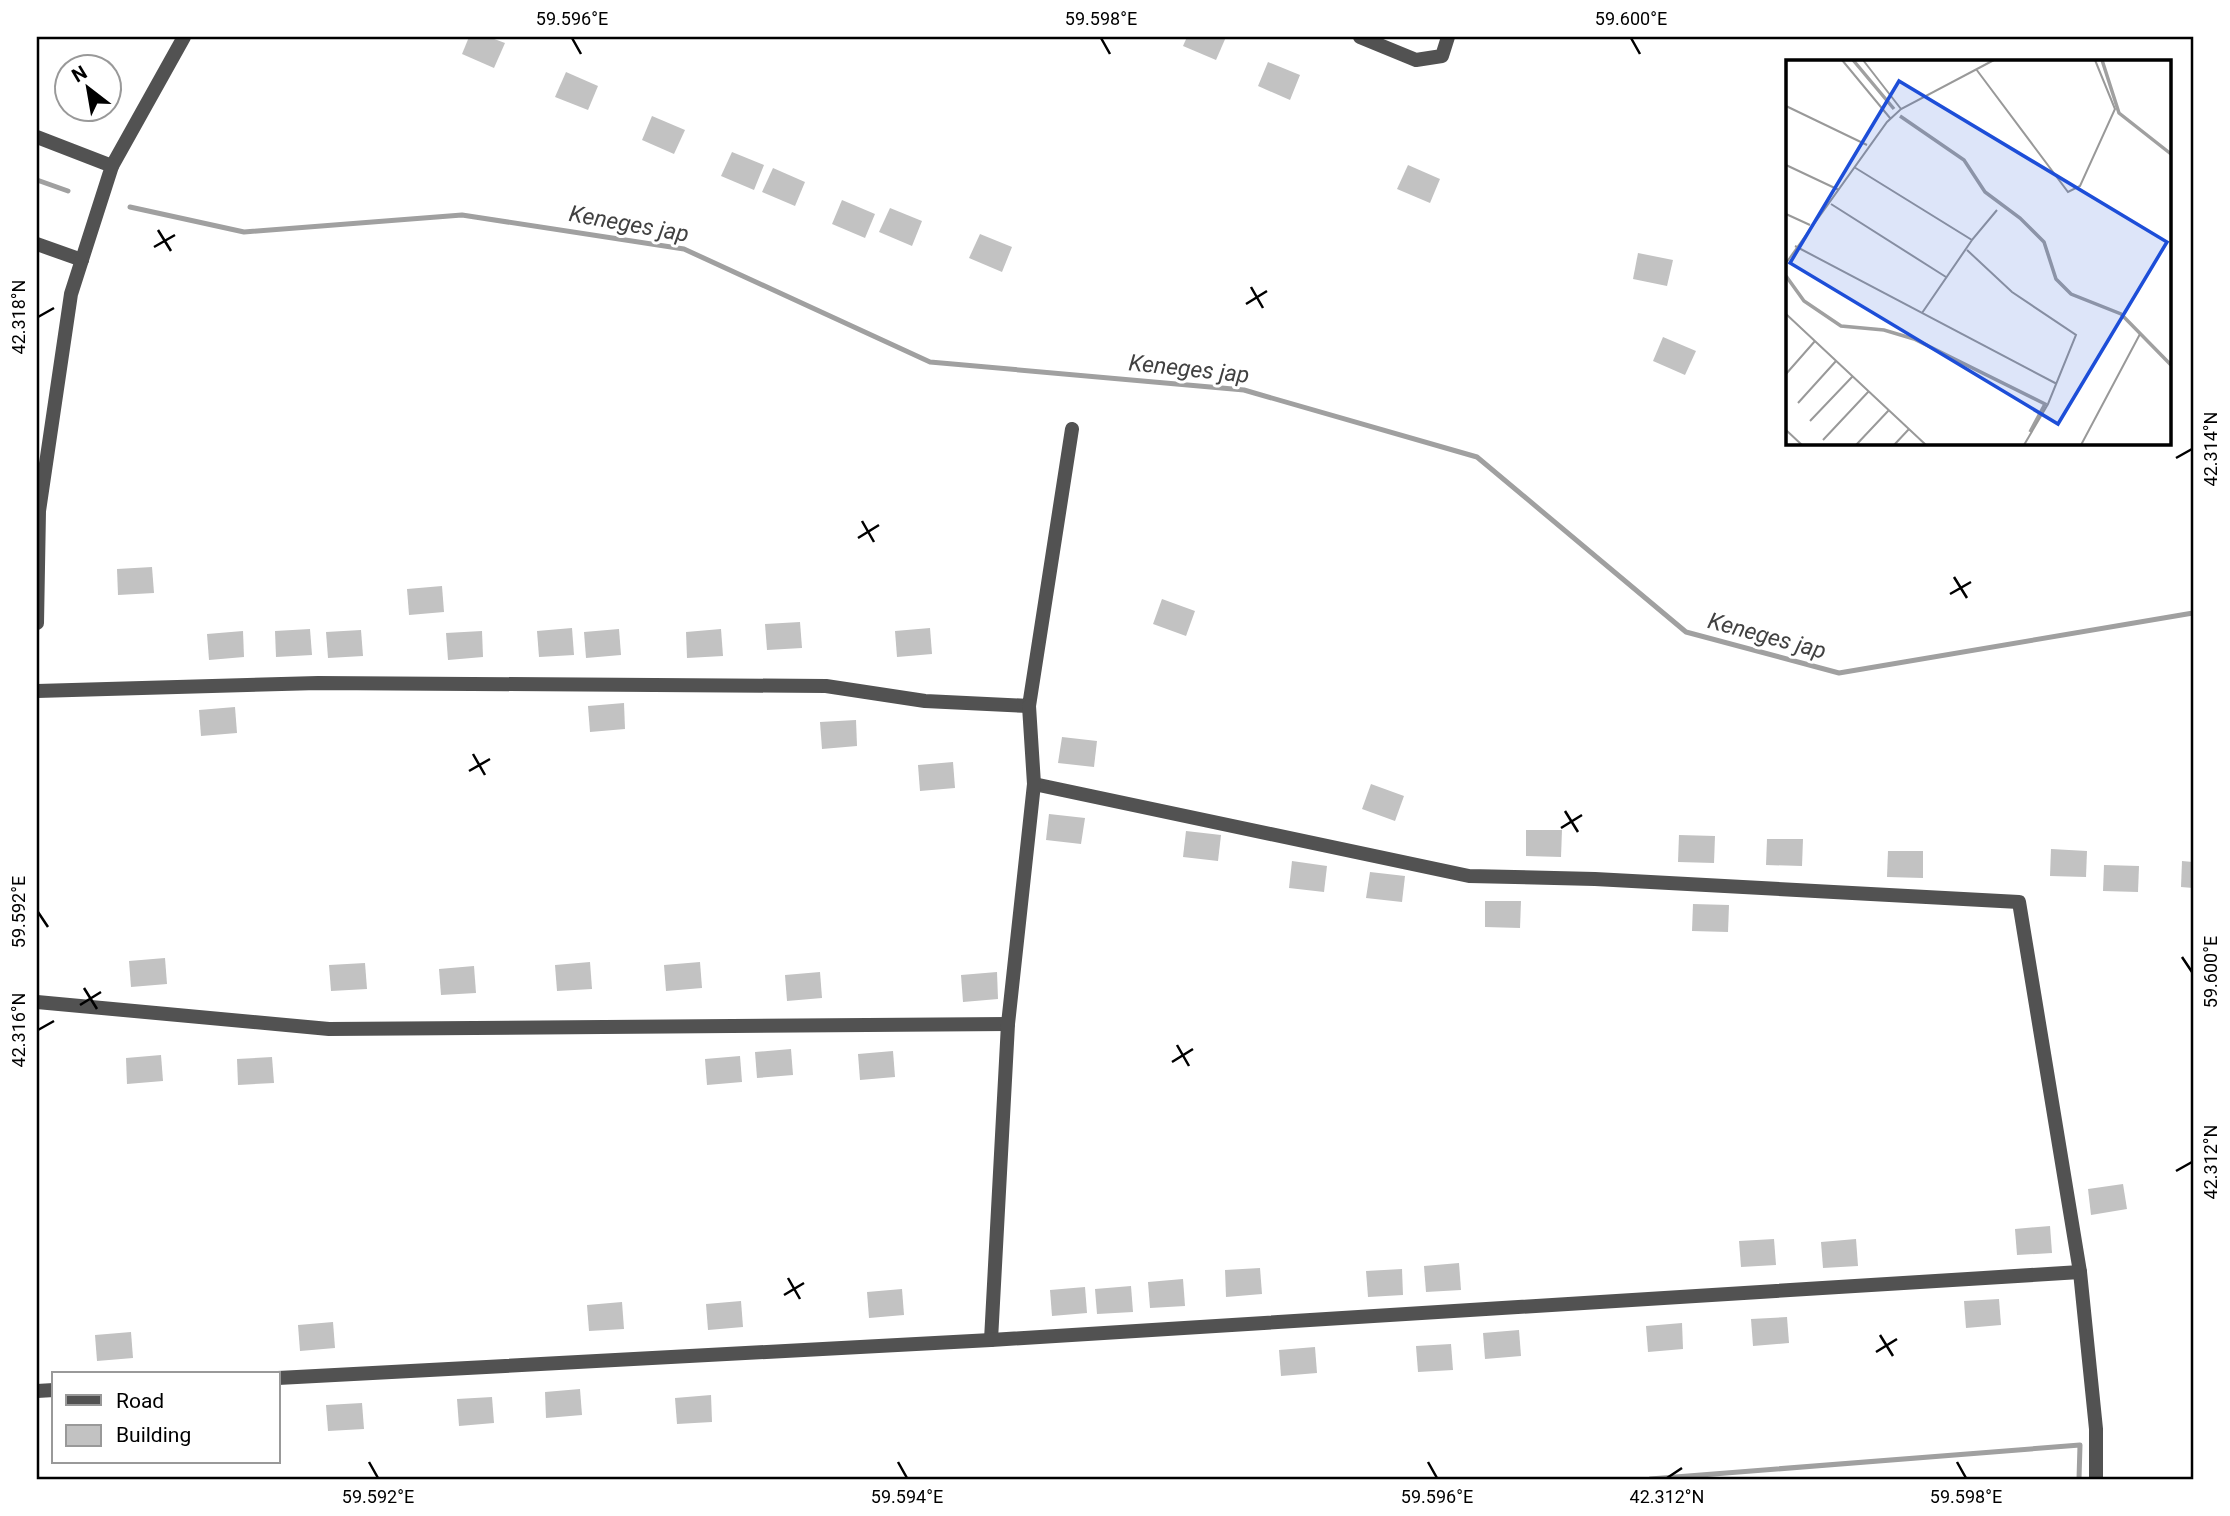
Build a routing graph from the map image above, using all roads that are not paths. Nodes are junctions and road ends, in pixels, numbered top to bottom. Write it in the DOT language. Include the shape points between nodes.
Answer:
graph roads {
  1 [pos="184,37"];
  2 [pos="1360,37"];
  3 [pos="1448,37"];
  4 [pos="37,137"];
  5 [pos="112,166"];
  6 [pos="37,244"];
  7 [pos="82,260"];
  8 [pos="1072,429"];
  9 [pos="38,511"];
  10 [pos="37,623"];
  11 [pos="37,691"];
  12 [pos="1029,706"];
  13 [pos="1034,784"];
  14 [pos="37,1002"];
  15 [pos="1008,1024"];
  16 [pos="2080,1272"];
  17 [pos="991,1340"];
  18 [pos="280,1378"];
  19 [pos="2096,1479"];
  1 -- 5 [label="street"];
  2 -- 3 [label="street" via="1416,60 1442,56"];
  4 -- 5 [label="street"];
  5 -- 7 [label="street"];
  6 -- 7 [label="street"];
  7 -- 9 [label="street" via="71,294"];
  8 -- 12 [label="street"];
  9 -- 10 [label="street"];
  11 -- 12 [label="street" via="318,683 826,686 925,701"];
  12 -- 13 [label="street"];
  13 -- 15 [label="street"];
  13 -- 16 [label="street" via="1469,876 1595,878 2018,902"];
  14 -- 15 [label="street" via="329,1029"];
  15 -- 17 [label="street"];
  16 -- 17 [label="street"];
  16 -- 19 [label="street" via="2096,1429"];
  17 -- 18 [label="street"];
}
